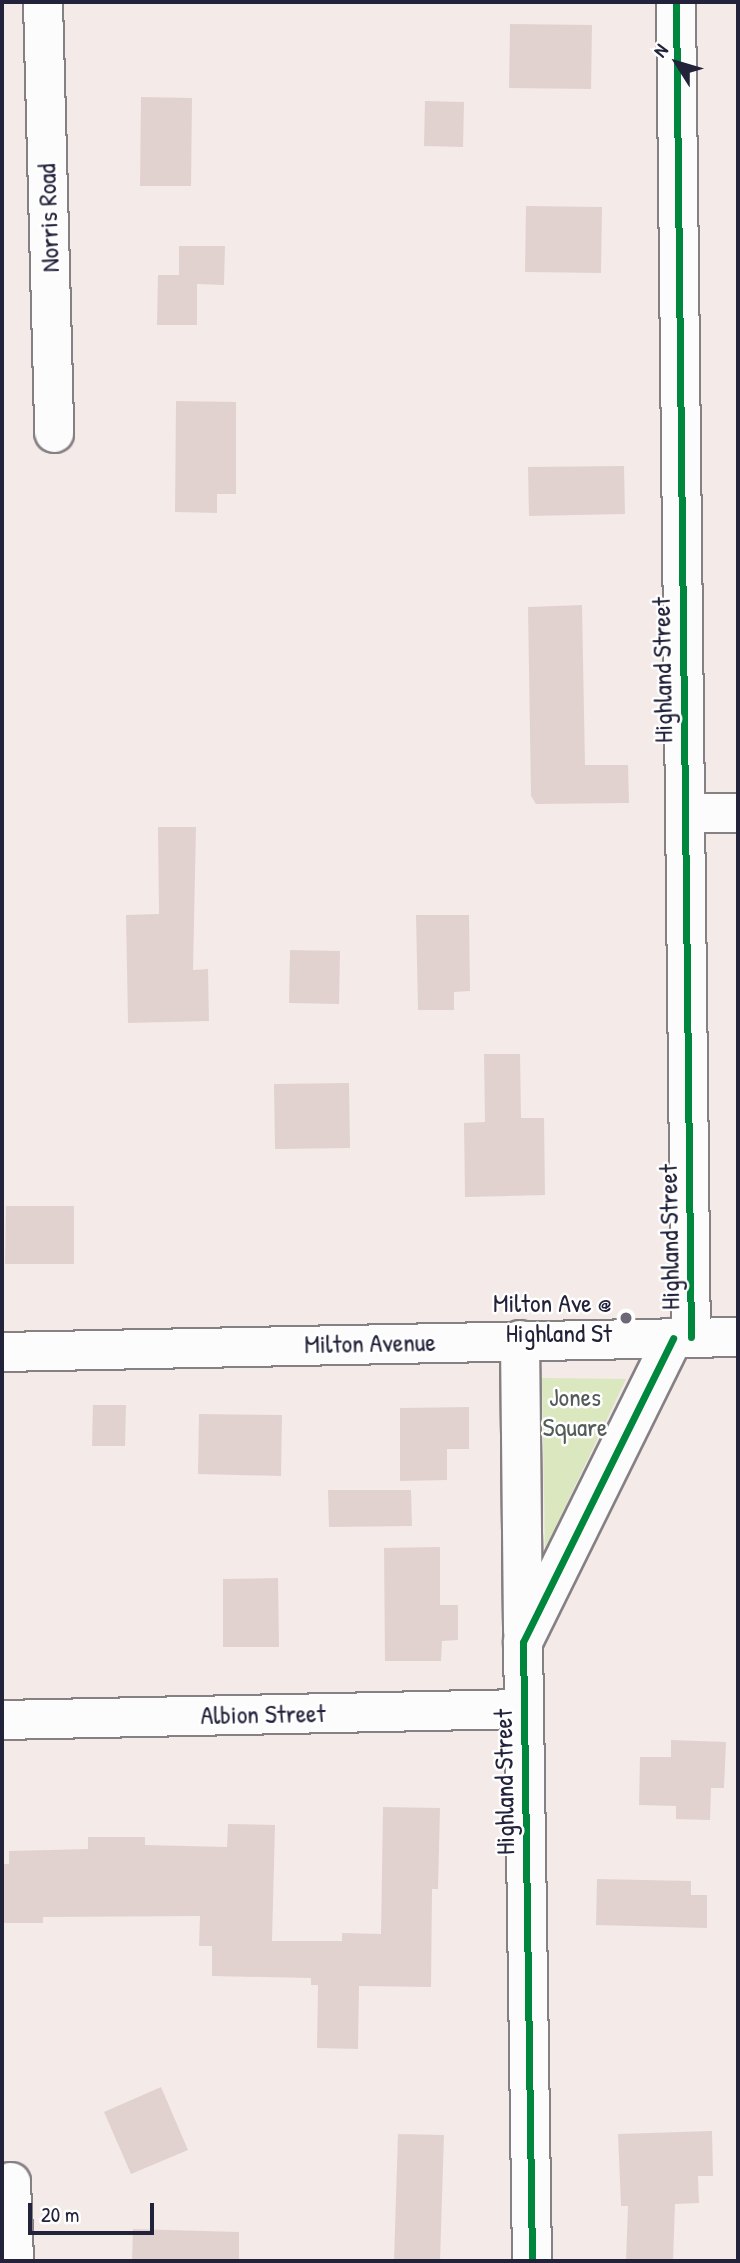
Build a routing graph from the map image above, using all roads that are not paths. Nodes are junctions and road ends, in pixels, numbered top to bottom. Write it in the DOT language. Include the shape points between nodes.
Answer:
graph roads {
  1 [pos="43,2"];
  2 [pos="676,2"];
  3 [pos="54,433"];
  4 [pos="685,813"];
  5 [pos="738,813"];
  6 [pos="738,1337"];
  7 [pos="682,1338"];
  8 [pos="520,1339"];
  9 [pos="2,1352"];
  10 [pos="523,1642"];
  11 [pos="524,1709"];
  12 [pos="2,1720"];
  13 [pos="11,2182"];
  14 [pos="14,2261"];
  15 [pos="532,2261"];
  1 -- 3 [label="street, Norris Road"];
  2 -- 4 [label="street, Highland Street"];
  4 -- 5 [label="street"];
  4 -- 7 [label="street, Highland Street"];
  6 -- 7 [label="street, Milton Avenue"];
  7 -- 8 [label="street, Milton Avenue"];
  7 -- 10 [label="street, Highland Street"];
  8 -- 9 [label="street, Milton Avenue"];
  8 -- 10 [label="street, Highland Street"];
  10 -- 11 [label="street, Highland Street"];
  11 -- 12 [label="street, Albion Street"];
  11 -- 15 [label="street, Highland Street"];
  13 -- 14 [label="street"];
}
